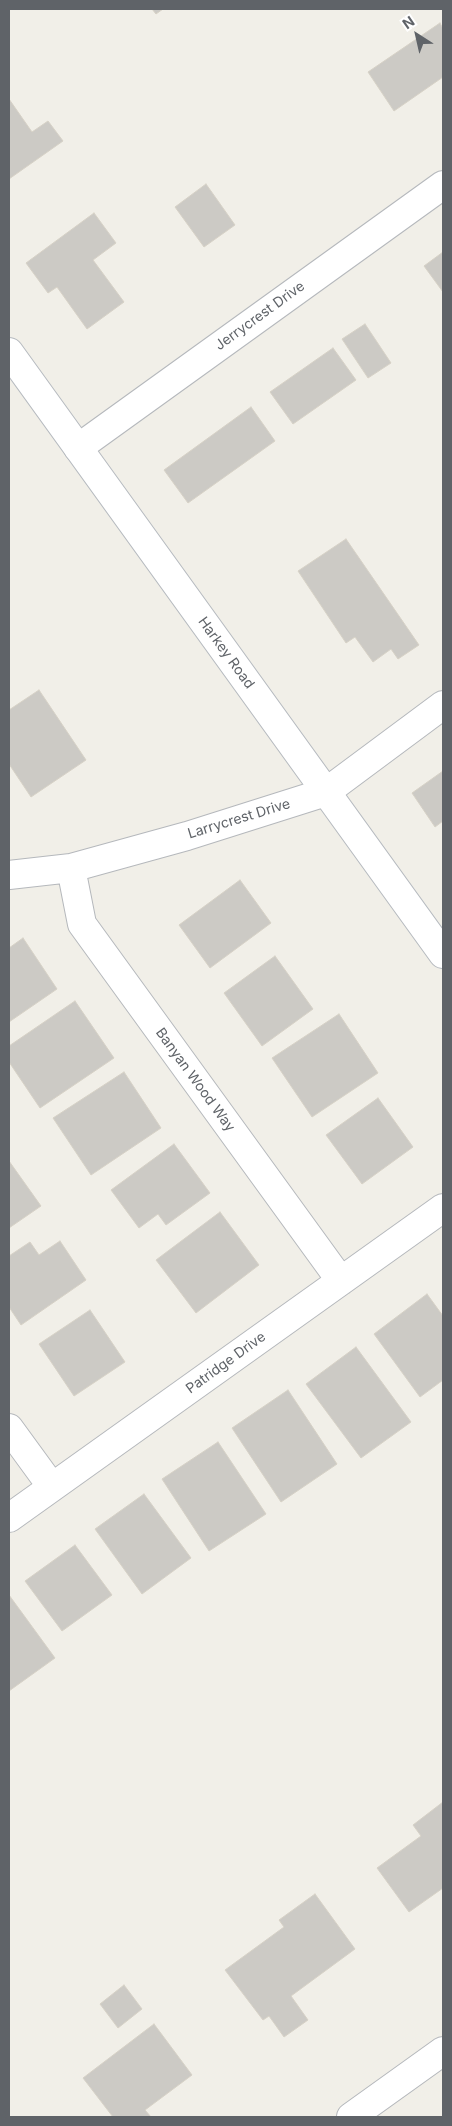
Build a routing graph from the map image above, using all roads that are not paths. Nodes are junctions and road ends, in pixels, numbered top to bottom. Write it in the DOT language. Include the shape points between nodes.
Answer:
graph roads {
  1 [pos="443,185"];
  2 [pos="9,352"];
  3 [pos="78,448"];
  4 [pos="443,705"];
  5 [pos="326,792"];
  6 [pos="71,868"];
  7 [pos="9,875"];
  8 [pos="443,954"];
  9 [pos="443,1208"];
  10 [pos="341,1281"];
  11 [pos="9,1428"];
  12 [pos="52,1488"];
  13 [pos="9,1518"];
  14 [pos="443,2051"];
  15 [pos="351,2117"];
  1 -- 3 [label="street, Jerrycrest Drive"];
  2 -- 3 [label="street, Harkey Road"];
  3 -- 5 [label="street, Harkey Road"];
  4 -- 5 [label="street, Larrycrest Drive"];
  5 -- 6 [label="street, Larrycrest Drive"];
  5 -- 8 [label="street, Harkey Road"];
  6 -- 7 [label="street, Larrycrest Drive"];
  6 -- 10 [label="street, Banyan Wood Way" via="82,924"];
  9 -- 10 [label="street, Patridge Drive"];
  10 -- 12 [label="street, Patridge Drive"];
  11 -- 12 [label="street"];
  12 -- 13 [label="street, Patridge Drive"];
  14 -- 15 [label="street"];
}
